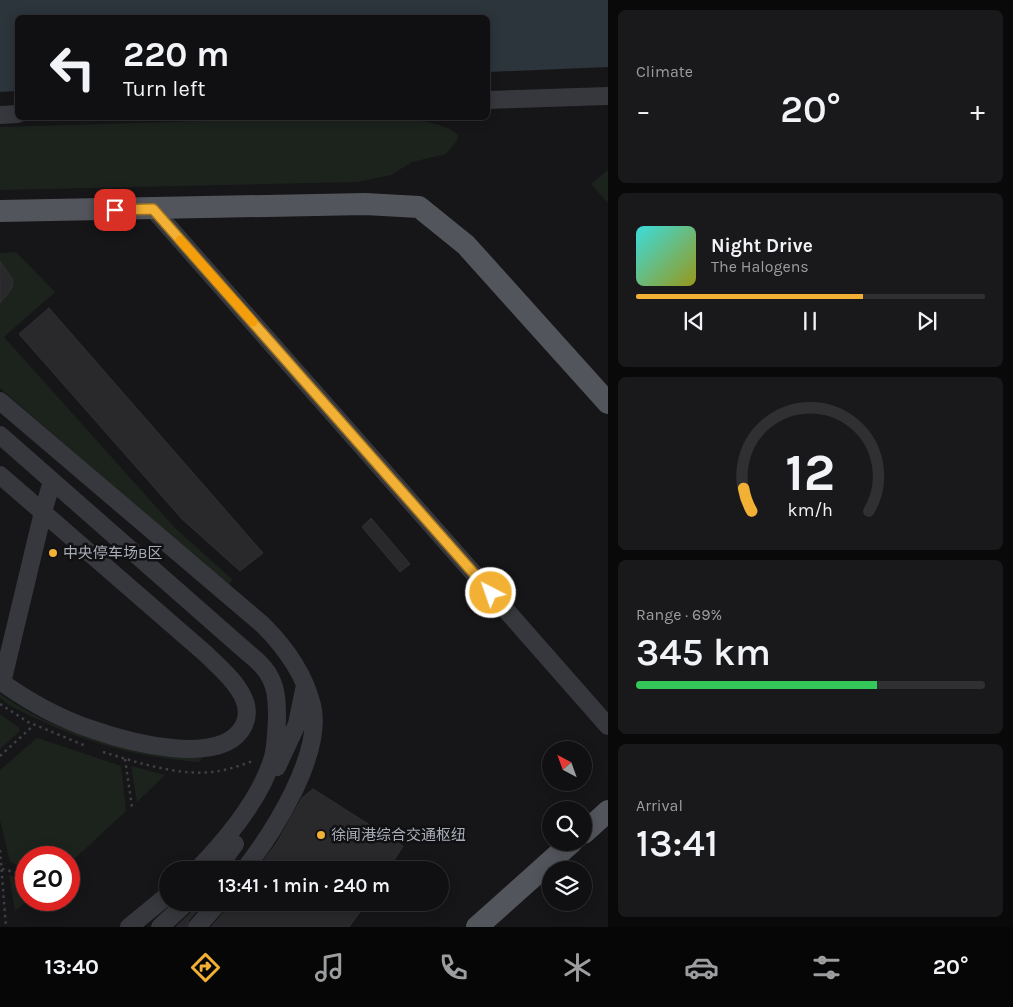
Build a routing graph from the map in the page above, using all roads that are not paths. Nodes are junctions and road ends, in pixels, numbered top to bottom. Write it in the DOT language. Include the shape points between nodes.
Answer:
graph roads {
  1 [pos="608,96"];
  2 [pos="490,100"];
  3 [pos="15,114"];
  4 [pos="0,115"];
  5 [pos="153,209"];
  6 [pos="0,211"];
  7 [pos="0,401"];
  8 [pos="608,403"];
  9 [pos="0,435"];
  10 [pos="0,475"];
  11 [pos="52,481"];
  12 [pos="43,512"];
  13 [pos="1,682"];
  14 [pos="305,685"];
  15 [pos="608,726"];
  16 [pos="608,811"];
  17 [pos="592,825"];
  18 [pos="562,851"];
  19 [pos="206,861"];
  20 [pos="223,861"];
  21 [pos="250,861"];
  22 [pos="159,903"];
  23 [pos="177,911"];
  24 [pos="211,911"];
  25 [pos="130,927"];
  26 [pos="160,927"];
  27 [pos="198,927"];
  28 [pos="476,927"];
  1 -- 2 [label="street"];
  3 -- 4 [label="street"];
  5 -- 6 [label="main road"];
  5 -- 8 [label="main road" via="365,204 419,207 466,245"];
  5 -- 15 [label="street"];
  7 -- 14 [label="street" via="264,625 295,663"];
  9 -- 11 [label="street"];
  10 -- 12 [label="street"];
  11 -- 12 [label="street"];
  11 -- 19 [label="street" via="262,665 271,679 277,719 273,756 267,774 243,815"];
  12 -- 13 [label="street"];
  12 -- 13 [label="street" via="206,654 234,683 244,698 248,716 242,730 231,740 211,748 180,750 92,729 56,715"];
  14 -- 20 [label="street" via="296,724 268,788 244,832"];
  14 -- 21 [label="street" via="314,722 302,771 274,828"];
  16 -- 17 [label="main road"];
  18 -- 28 [label="main road"];
  22 -- 25 [label="street"];
  23 -- 26 [label="street"];
  24 -- 27 [label="street"];
}
